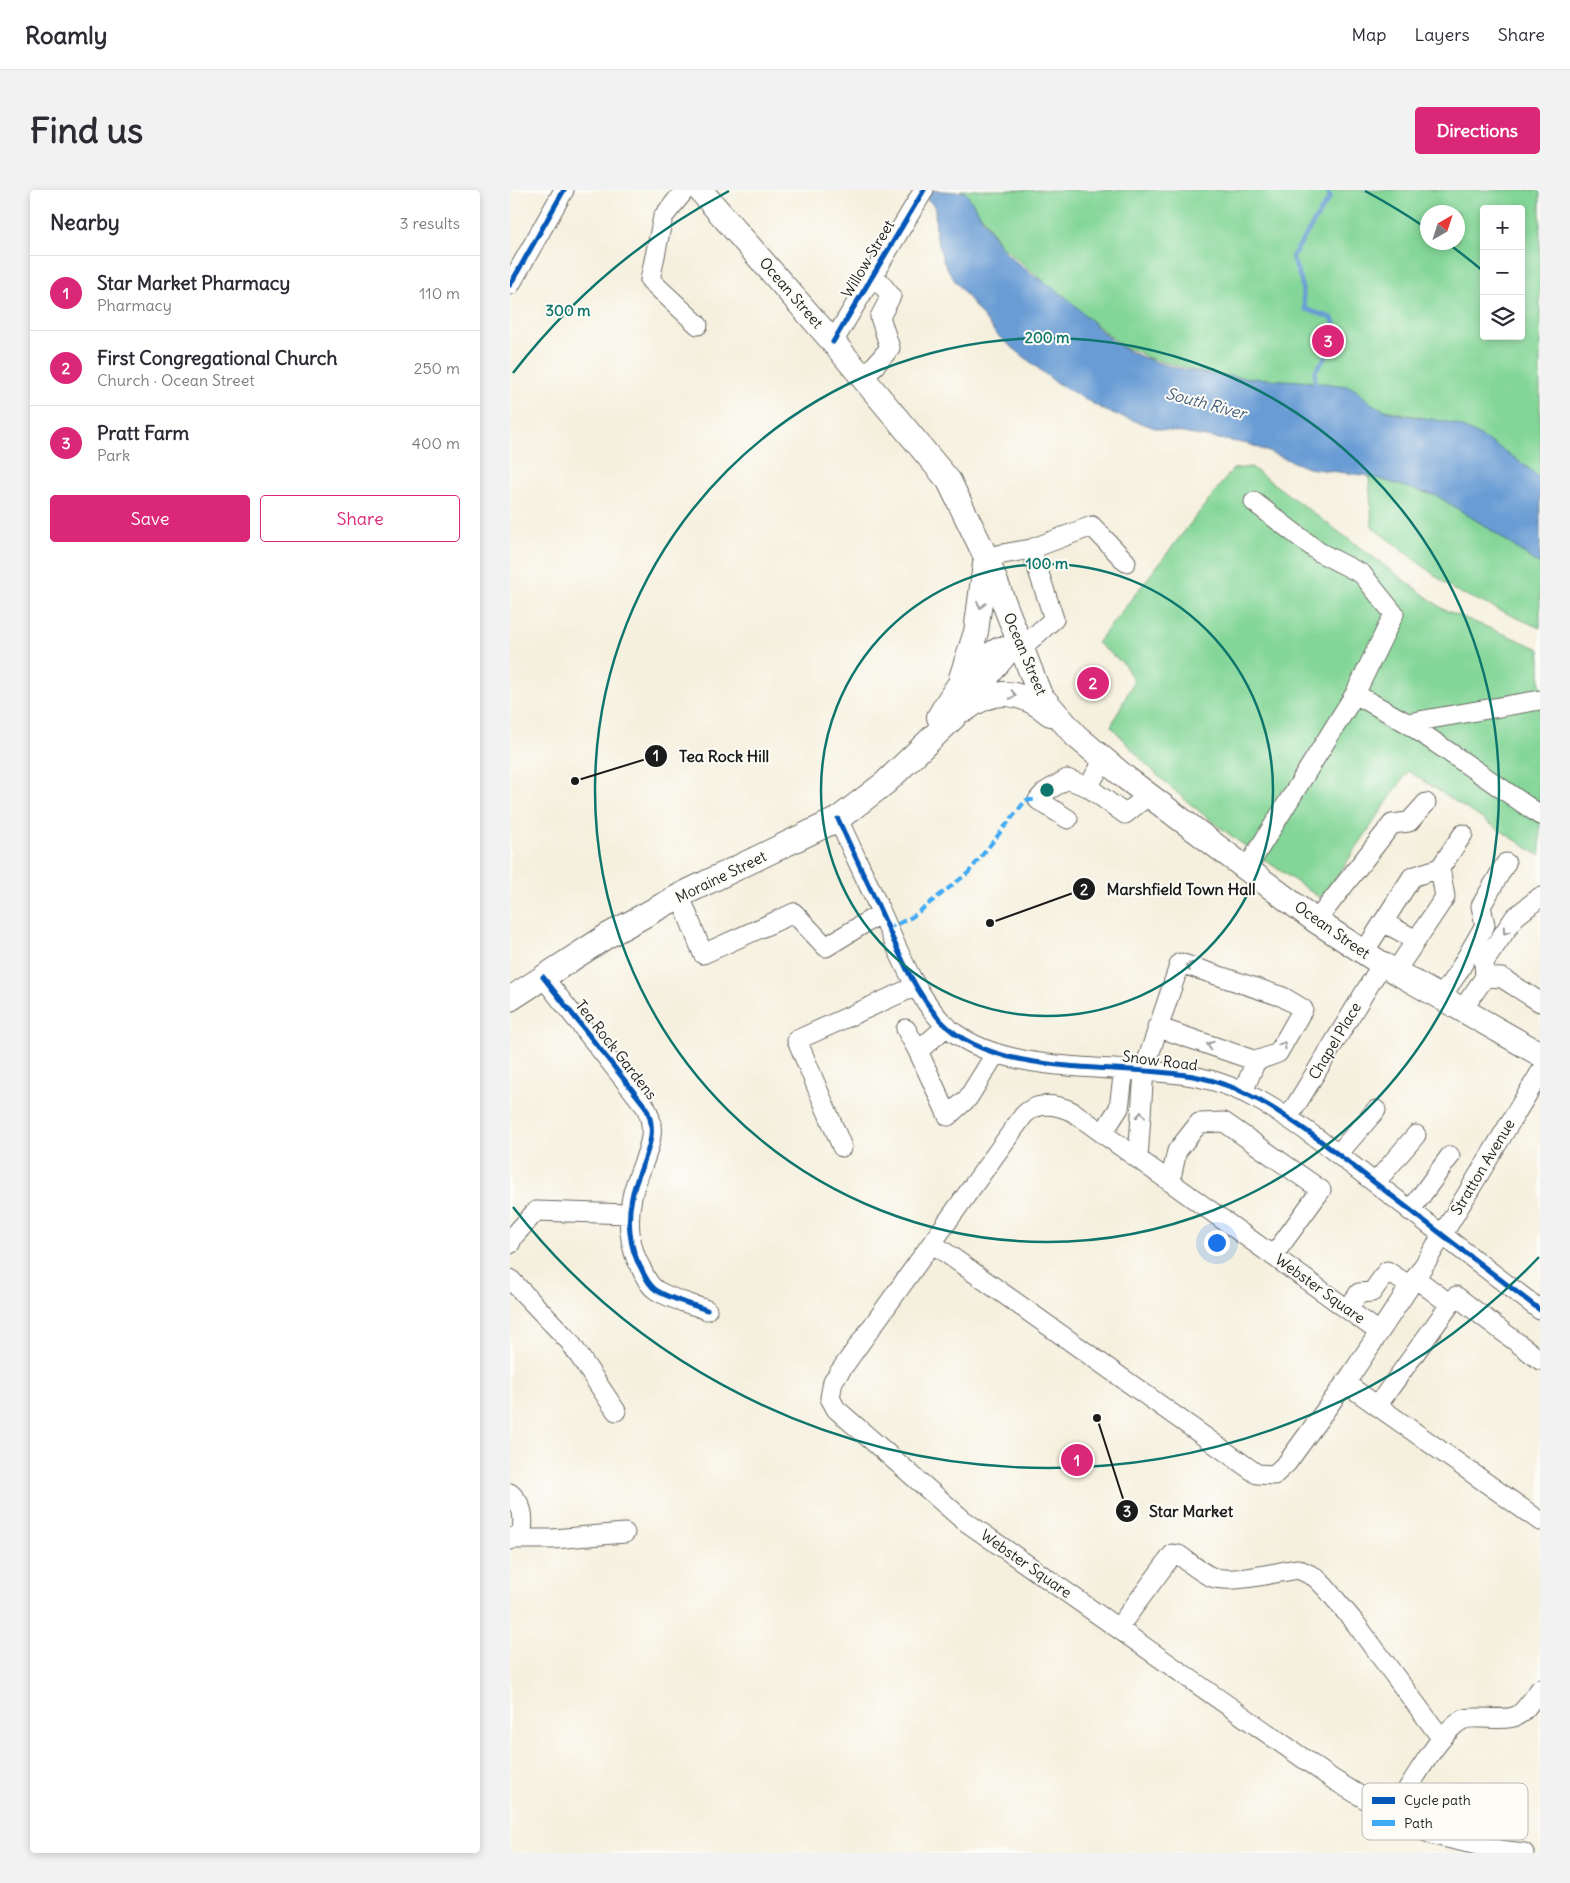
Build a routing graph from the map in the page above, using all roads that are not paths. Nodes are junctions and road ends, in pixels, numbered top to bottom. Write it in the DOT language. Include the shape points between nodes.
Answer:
graph roads {
  1 [pos="564,190"];
  2 [pos="685,190"];
  3 [pos="700,190"];
  4 [pos="924,190"];
  5 [pos="874,275"];
  6 [pos="510,285"];
  7 [pos="698,325"];
  8 [pos="833,342"];
  9 [pos="863,379"];
  10 [pos="1254,502"];
  11 [pos="1032,549"];
  12 [pos="986,556"];
  13 [pos="1126,562"];
  14 [pos="1019,644"];
  15 [pos="960,682"];
  16 [pos="1355,694"];
  17 [pos="1540,700"];
  18 [pos="954,717"];
  19 [pos="1407,723"];
  20 [pos="1076,736"];
  21 [pos="924,745"];
  22 [pos="1104,760"];
  23 [pos="1088,788"];
  24 [pos="1149,795"];
  25 [pos="1426,803"];
  26 [pos="1540,816"];
  27 [pos="838,819"];
  28 [pos="1068,819"];
  29 [pos="1463,834"];
  30 [pos="1506,863"];
  31 [pos="1247,868"];
  32 [pos="1440,868"];
  33 [pos="680,896"];
  34 [pos="1540,897"];
  35 [pos="881,913"];
  36 [pos="1316,921"];
  37 [pos="1383,922"];
  38 [pos="1416,940"];
  39 [pos="1380,963"];
  40 [pos="1485,976"];
  41 [pos="543,977"];
  42 [pos="916,986"];
  43 [pos="510,998"];
  44 [pos="1440,998"];
  45 [pos="1540,1002"];
  46 [pos="1462,1010"];
  47 [pos="947,1026"];
  48 [pos="1157,1028"];
  49 [pos="906,1029"];
  50 [pos="918,1051"];
  51 [pos="996,1052"];
  52 [pos="1540,1054"];
  53 [pos="1256,1061"];
  54 [pos="1124,1069"];
  55 [pos="1144,1070"];
  56 [pos="1540,1073"];
  57 [pos="1243,1092"];
  58 [pos="1376,1110"];
  59 [pos="1288,1118"];
  60 [pos="1103,1133"];
  61 [pos="1416,1135"];
  62 [pos="842,1147"];
  63 [pos="1338,1154"];
  64 [pos="1450,1156"];
  65 [pos="1138,1159"];
  66 [pos="1170,1182"];
  67 [pos="1375,1183"];
  68 [pos="1410,1211"];
  69 [pos="629,1214"];
  70 [pos="1441,1235"];
  71 [pos="932,1243"];
  72 [pos="510,1244"];
  73 [pos="1273,1256"];
  74 [pos="510,1279"];
  75 [pos="1412,1282"];
  76 [pos="1450,1304"];
  77 [pos="1348,1309"];
  78 [pos="707,1310"];
  79 [pos="1540,1310"];
  80 [pos="1379,1332"];
  81 [pos="1540,1360"];
  82 [pos="1345,1383"];
  83 [pos="1377,1406"];
  84 [pos="616,1410"];
  85 [pos="510,1493"];
  86 [pos="1540,1521"];
  87 [pos="625,1533"];
  88 [pos="512,1540"];
  89 [pos="1118,1628"];
  90 [pos="1540,1689"];
  91 [pos="1533,1710"];
  92 [pos="1442,1739"];
  93 [pos="1413,1783"];
  94 [pos="1362,1797"];
  95 [pos="1456,1840"];
  96 [pos="1524,1853"];
  1 -- 6 [label="street"];
  2 -- 7 [label="street" via="663,217 650,280"];
  3 -- 8 [label="main road, Ocean Street"];
  4 -- 5 [label="street, Willow Street"];
  5 -- 8 [label="street, Willow Street"];
  5 -- 9 [label="street" via="891,296 880,317 890,348"];
  8 -- 9 [label="main road, Ocean Street"];
  9 -- 12 [label="main road, Ocean Street" via="949,481"];
  10 -- 16 [label="street" via="1318,552 1362,574 1394,614"];
  11 -- 12 [label="street"];
  11 -- 13 [label="street" via="1092,526"];
  11 -- 14 [label="street" via="1054,619"];
  12 -- 14 [label="main road, Ocean Street"];
  12 -- 15 [label="main road, one-way" via="976,632"];
  14 -- 15 [label="main road, Moraine Street" via="977,663"];
  14 -- 18 [label="main road, Moraine Street"];
  14 -- 20 [label="main road, Ocean Street" via="1040,695"];
  15 -- 21 [label="main road, Moraine Street"];
  16 -- 19 [label="street"];
  16 -- 31 [label="street"];
  17 -- 19 [label="street"];
  18 -- 20 [label="main road, one-way" via="990,695 1016,695 1047,711"];
  18 -- 21 [label="main road, Moraine Street"];
  19 -- 26 [label="street"];
  20 -- 22 [label="main road, Ocean Street"];
  21 -- 27 [label="main road, Moraine Street" via="885,783"];
  22 -- 23 [label="street"];
  22 -- 24 [label="main road, Ocean Street"];
  23 -- 24 [label="street" via="1125,814"];
  23 -- 28 [label="street" via="1067,779 1038,800"];
  24 -- 31 [label="main road, Ocean Street"];
  25 -- 36 [label="street" via="1409,822 1392,824"];
  27 -- 33 [label="main road, Moraine Street"];
  27 -- 35 [label="street, Snow Road"];
  29 -- 32 [label="street"];
  30 -- 44 [label="street" via="1482,906 1485,925"];
  31 -- 36 [label="main road, Ocean Street"];
  32 -- 37 [label="street" via="1412,877"];
  32 -- 38 [label="street" via="1445,897"];
  33 -- 35 [label="street" via="703,954 794,913 826,947"];
  33 -- 41 [label="main road, Moraine Street" via="607,936"];
  34 -- 40 [label="street, one-way" via="1515,917 1489,954 1484,962"];
  35 -- 42 [label="street, Snow Road"];
  36 -- 39 [label="main road, Ocean Street"];
  37 -- 38 [label="street"];
  37 -- 39 [label="street"];
  38 -- 39 [label="street"];
  39 -- 44 [label="main road, Ocean Street"];
  39 -- 59 [label="street, Chapel Place"];
  40 -- 45 [label="street" via="1502,978"];
  40 -- 46 [label="street"];
  41 -- 43 [label="main road, Moraine Street"];
  41 -- 69 [label="street, Tea Rock Gardens" via="652,1118 652,1132"];
  42 -- 47 [label="street, Snow Road"];
  42 -- 62 [label="street" via="797,1040"];
  44 -- 46 [label="main road, Ocean Street"];
  46 -- 52 [label="main road, Ocean Street"];
  47 -- 50 [label="street"];
  47 -- 51 [label="street, Snow Road" via="963,1040"];
  53 -- 48 [label="street, one-way"];
  53 -- 48 [label="street, one-way" via="1278,1053 1303,1010 1283,997 1180,963"];
  48 -- 55 [label="street"];
  49 -- 50 [label="street"];
  50 -- 51 [label="street" via="948,1116 968,1098"];
  51 -- 54 [label="street, Snow Road" via="1050,1063"];
  53 -- 57 [label="street"];
  54 -- 55 [label="street, Snow Road"];
  54 -- 60 [label="street" via="1118,1108"];
  55 -- 57 [label="street, Snow Road" via="1199,1077"];
  65 -- 55 [label="street, one-way"];
  56 -- 70 [label="street, Stratton Avenue"];
  57 -- 59 [label="street, Snow Road"];
  58 -- 63 [label="street"];
  59 -- 63 [label="street, Snow Road"];
  60 -- 65 [label="street, Webster Square"];
  60 -- 71 [label="street, Webster Square" via="1073,1112 1059,1107 1030,1108"];
  61 -- 67 [label="street"];
  63 -- 67 [label="street, Snow Road"];
  64 -- 68 [label="street"];
  65 -- 66 [label="street, Webster Square"];
  66 -- 73 [label="street, Webster Square"];
  66 -- 73 [label="street" via="1177,1152 1200,1122 1224,1122 1321,1190"];
  67 -- 68 [label="street, Snow Road"];
  68 -- 70 [label="street, Snow Road"];
  69 -- 72 [label="street" via="536,1211"];
  69 -- 78 [label="street, Tea Rock Gardens" via="636,1260 656,1290"];
  70 -- 75 [label="street, Webster Square"];
  70 -- 79 [label="street, Snow Road"];
  71 -- 82 [label="street, Webster Square" via="1257,1474 1274,1475 1281,1470"];
  71 -- 89 [label="street, Webster Square" via="833,1381 830,1398 836,1409 962,1519"];
  73 -- 77 [label="street, Webster Square"];
  74 -- 84 [label="street" via="570,1342"];
  75 -- 76 [label="street"];
  75 -- 77 [label="street" via="1387,1271 1372,1292 1359,1293"];
  75 -- 80 [label="street, Webster Square"];
  76 -- 81 [label="street" via="1456,1296"];
  76 -- 83 [label="street"];
  77 -- 80 [label="street, Webster Square"];
  80 -- 82 [label="street, Webster Square"];
  82 -- 83 [label="street"];
  83 -- 86 [label="street"];
  85 -- 88 [label="street" via="524,1515 522,1532"];
  87 -- 88 [label="street"];
  89 -- 92 [label="street" via="1174,1554 1218,1578 1298,1569 1307,1572 1325,1587 1356,1624"];
  89 -- 94 [label="street, Webster Square"];
  90 -- 91 [label="street"];
  91 -- 92 [label="street" via="1512,1719 1464,1719"];
  92 -- 93 [label="street"];
  95 -- 96 [label="street, Webster Square"];
}
